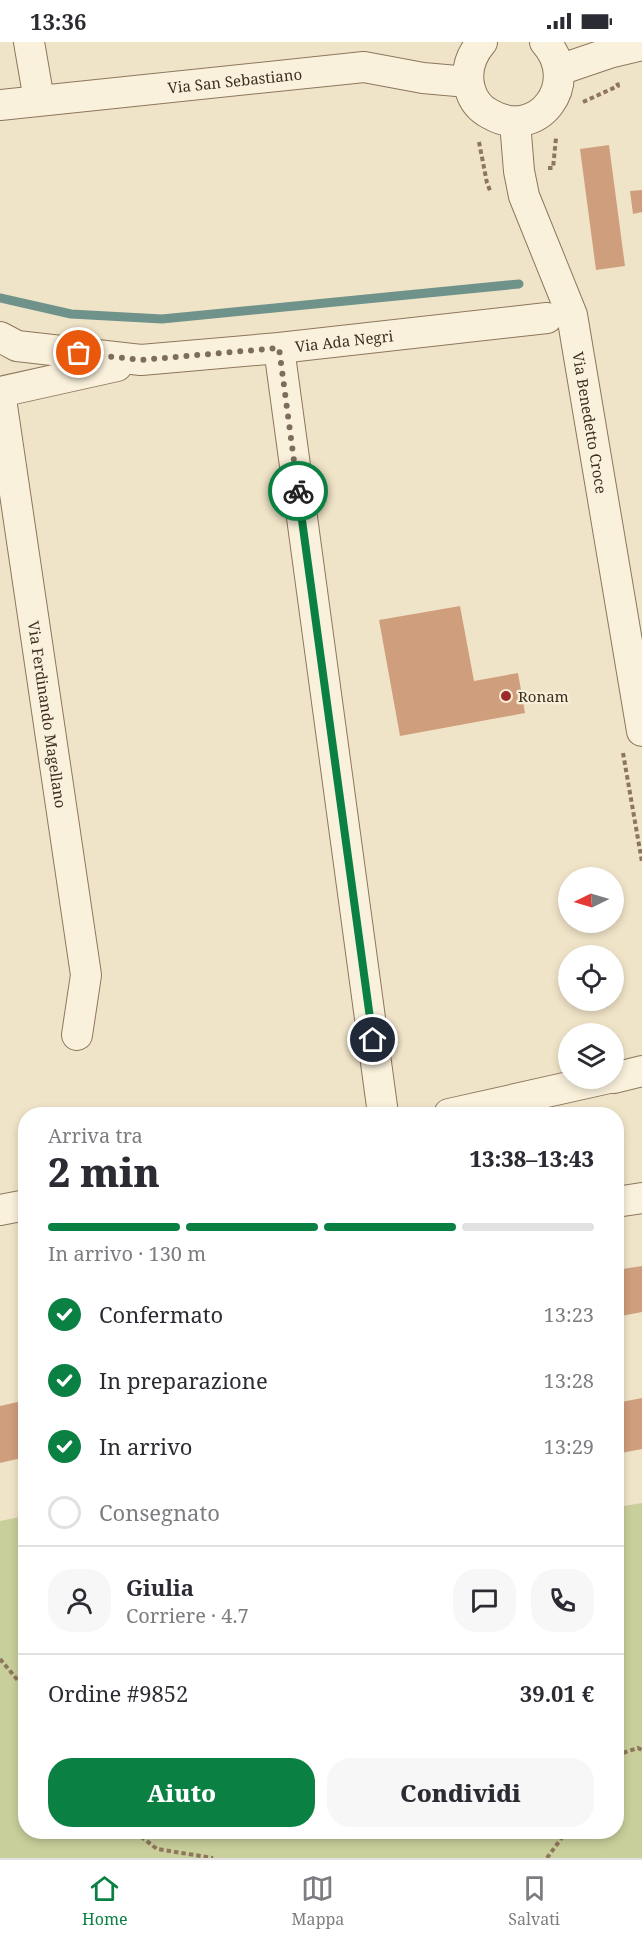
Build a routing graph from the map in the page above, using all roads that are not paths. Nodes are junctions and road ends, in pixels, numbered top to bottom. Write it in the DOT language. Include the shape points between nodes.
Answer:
graph roads {
  1 [pos="29,42"];
  2 [pos="482,42"];
  3 [pos="545,42"];
  4 [pos="642,45"];
  5 [pos="559,70"];
  6 [pos="468,82"];
  7 [pos="39,100"];
  8 [pos="0,105"];
  9 [pos="515,122"];
  10 [pos="547,318"];
  11 [pos="0,337"];
  12 [pos="279,348"];
  13 [pos="141,360"];
  14 [pos="0,392"];
  15 [pos="642,731"];
  16 [pos="77,1035"];
  17 [pos="642,1071"];
  18 [pos="624,1075"];
  19 [pos="562,1089"];
  20 [pos="382,1107"];
  21 [pos="480,1107"];
  22 [pos="642,1198"];
  23 [pos="624,1201"];
  24 [pos="18,1207"];
  25 [pos="0,1210"];
  1 -- 7 [label="street"];
  2 -- 6 [label="street" via="468,67"];
  3 -- 5 [label="street"];
  4 -- 5 [label="street"];
  5 -- 9 [label="street" via="559,86 553,100 530,119"];
  6 -- 7 [label="street, Via San Sebastiano" via="364,67"];
  6 -- 9 [label="street" via="473,98 484,111"];
  7 -- 8 [label="street, Via San Sebastiano"];
  9 -- 15 [label="street, Via Benedetto Croce" via="524,196 572,315"];
  10 -- 12 [label="street, Via Ada Negri"];
  11 -- 13 [label="street, Via Ada Negri" via="17,346"];
  12 -- 13 [label="street, Via Ada Negri"];
  12 -- 20 [label="street"];
  13 -- 14 [label="street"];
  14 -- 16 [label="street, Via Ferdinando Magellano" via="86,975"];
  17 -- 18 [label="street"];
  19 -- 21 [label="street"];
  22 -- 23 [label="street"];
  24 -- 25 [label="street"];
}
